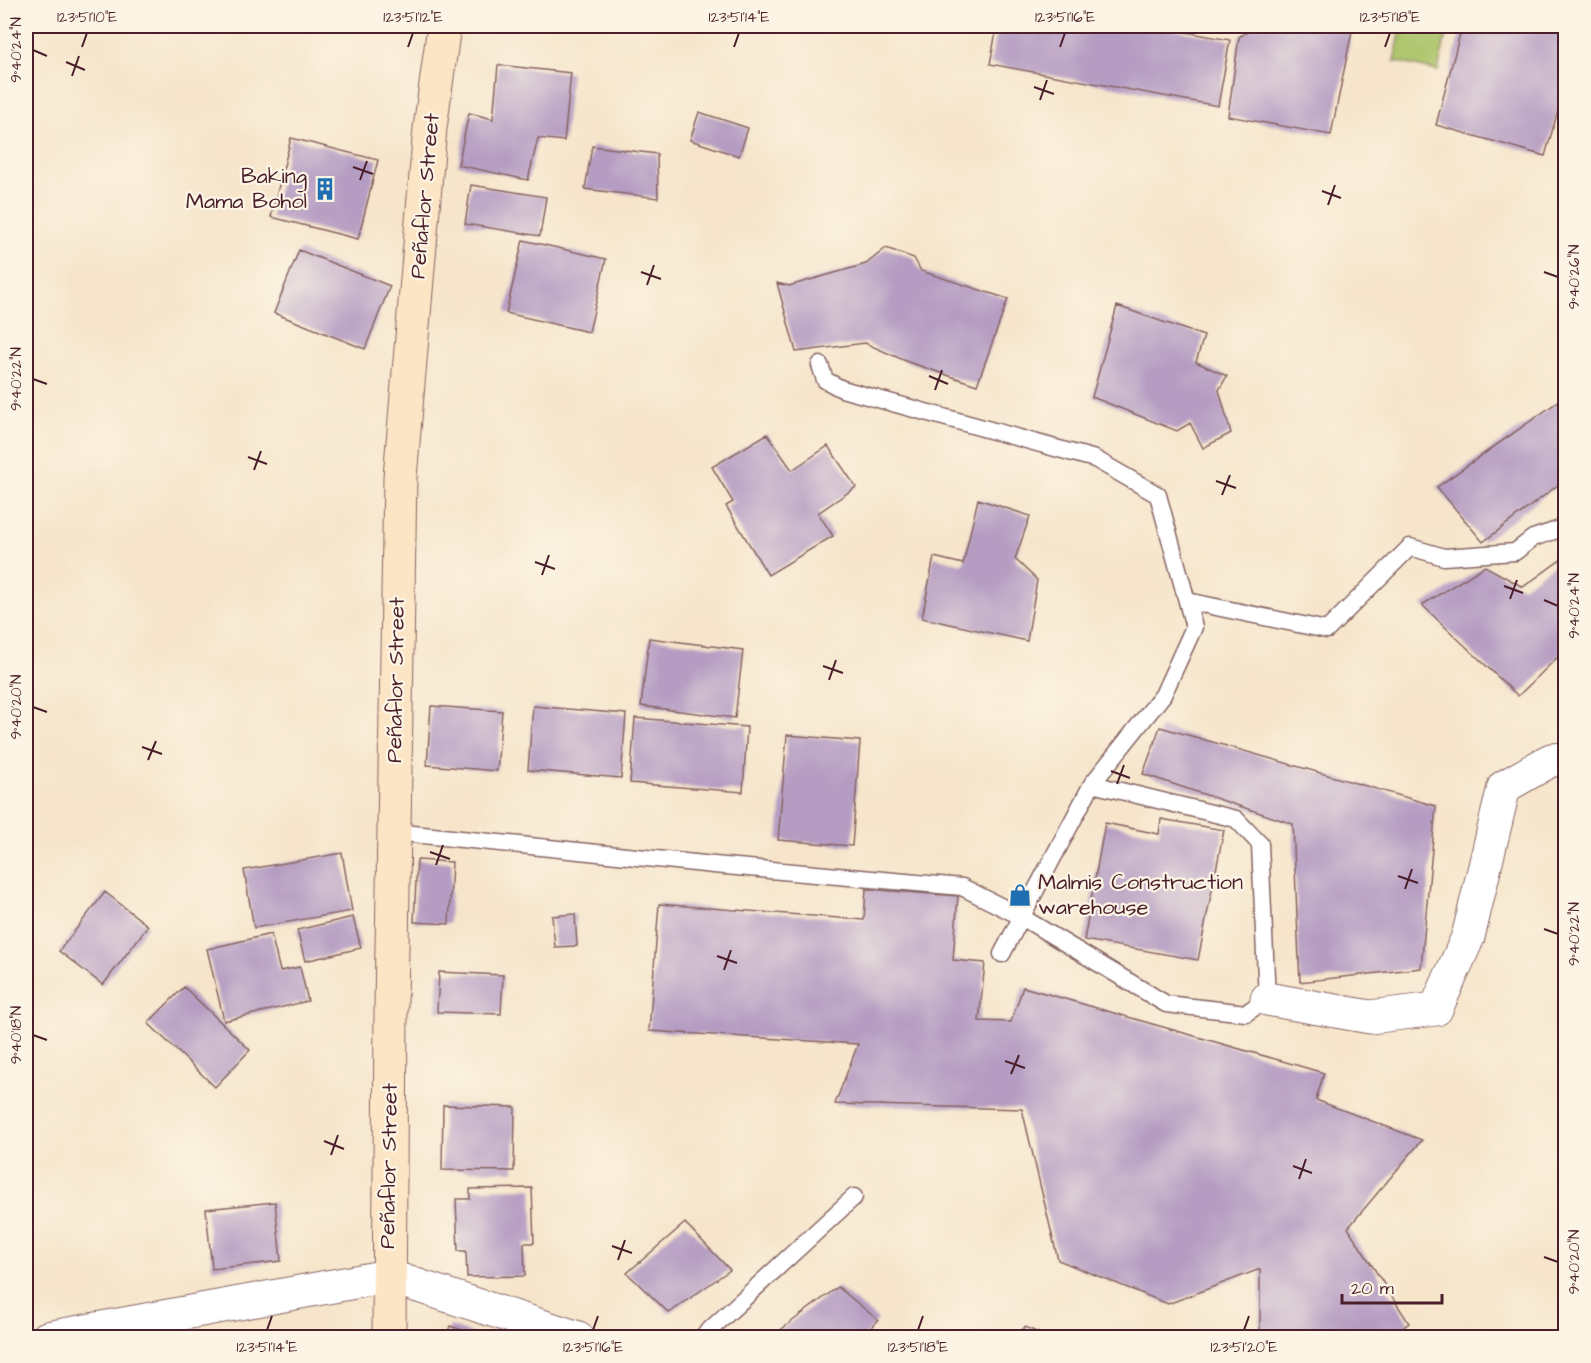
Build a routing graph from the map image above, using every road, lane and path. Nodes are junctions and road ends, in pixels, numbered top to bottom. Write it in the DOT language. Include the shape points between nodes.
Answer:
graph roads {
  1 [pos="444,26"];
  2 [pos="820,365"];
  3 [pos="1566,528"];
  4 [pos="1186,601"];
  5 [pos="1566,759"];
  6 [pos="1092,784"];
  7 [pos="394,832"];
  8 [pos="1020,916"];
  9 [pos="1002,954"];
  10 [pos="1267,999"];
  11 [pos="854,1197"];
  12 [pos="388,1276"];
  13 [pos="47,1338"];
  14 [pos="389,1338"];
  15 [pos="578,1338"];
  16 [pos="701,1338"];
  1 -- 7 [label="main road, Peñaflor Street" via="430,128 400,477"];
  2 -- 4 [label="lane" via="825,380 842,389 1095,459 1158,495"];
  3 -- 4 [label="lane" via="1533,538 1515,552 1444,557 1410,546 1327,630"];
  4 -- 6 [label="lane" via="1194,627 1163,695"];
  5 -- 10 [label="street" via="1551,760 1504,787 1468,937 1436,1009 1370,1017"];
  6 -- 8 [label="lane"];
  6 -- 10 [label="lane" via="1236,819 1260,844"];
  7 -- 8 [label="lane" via="962,887"];
  7 -- 12 [label="main road, Peñaflor Street"];
  8 -- 9 [label="lane"];
  8 -- 10 [label="lane" via="1166,1004 1246,1014"];
  11 -- 16 [label="lane"];
  12 -- 13 [label="street"];
  12 -- 14 [label="main road, Peñaflor Street"];
  12 -- 15 [label="street"];
}
